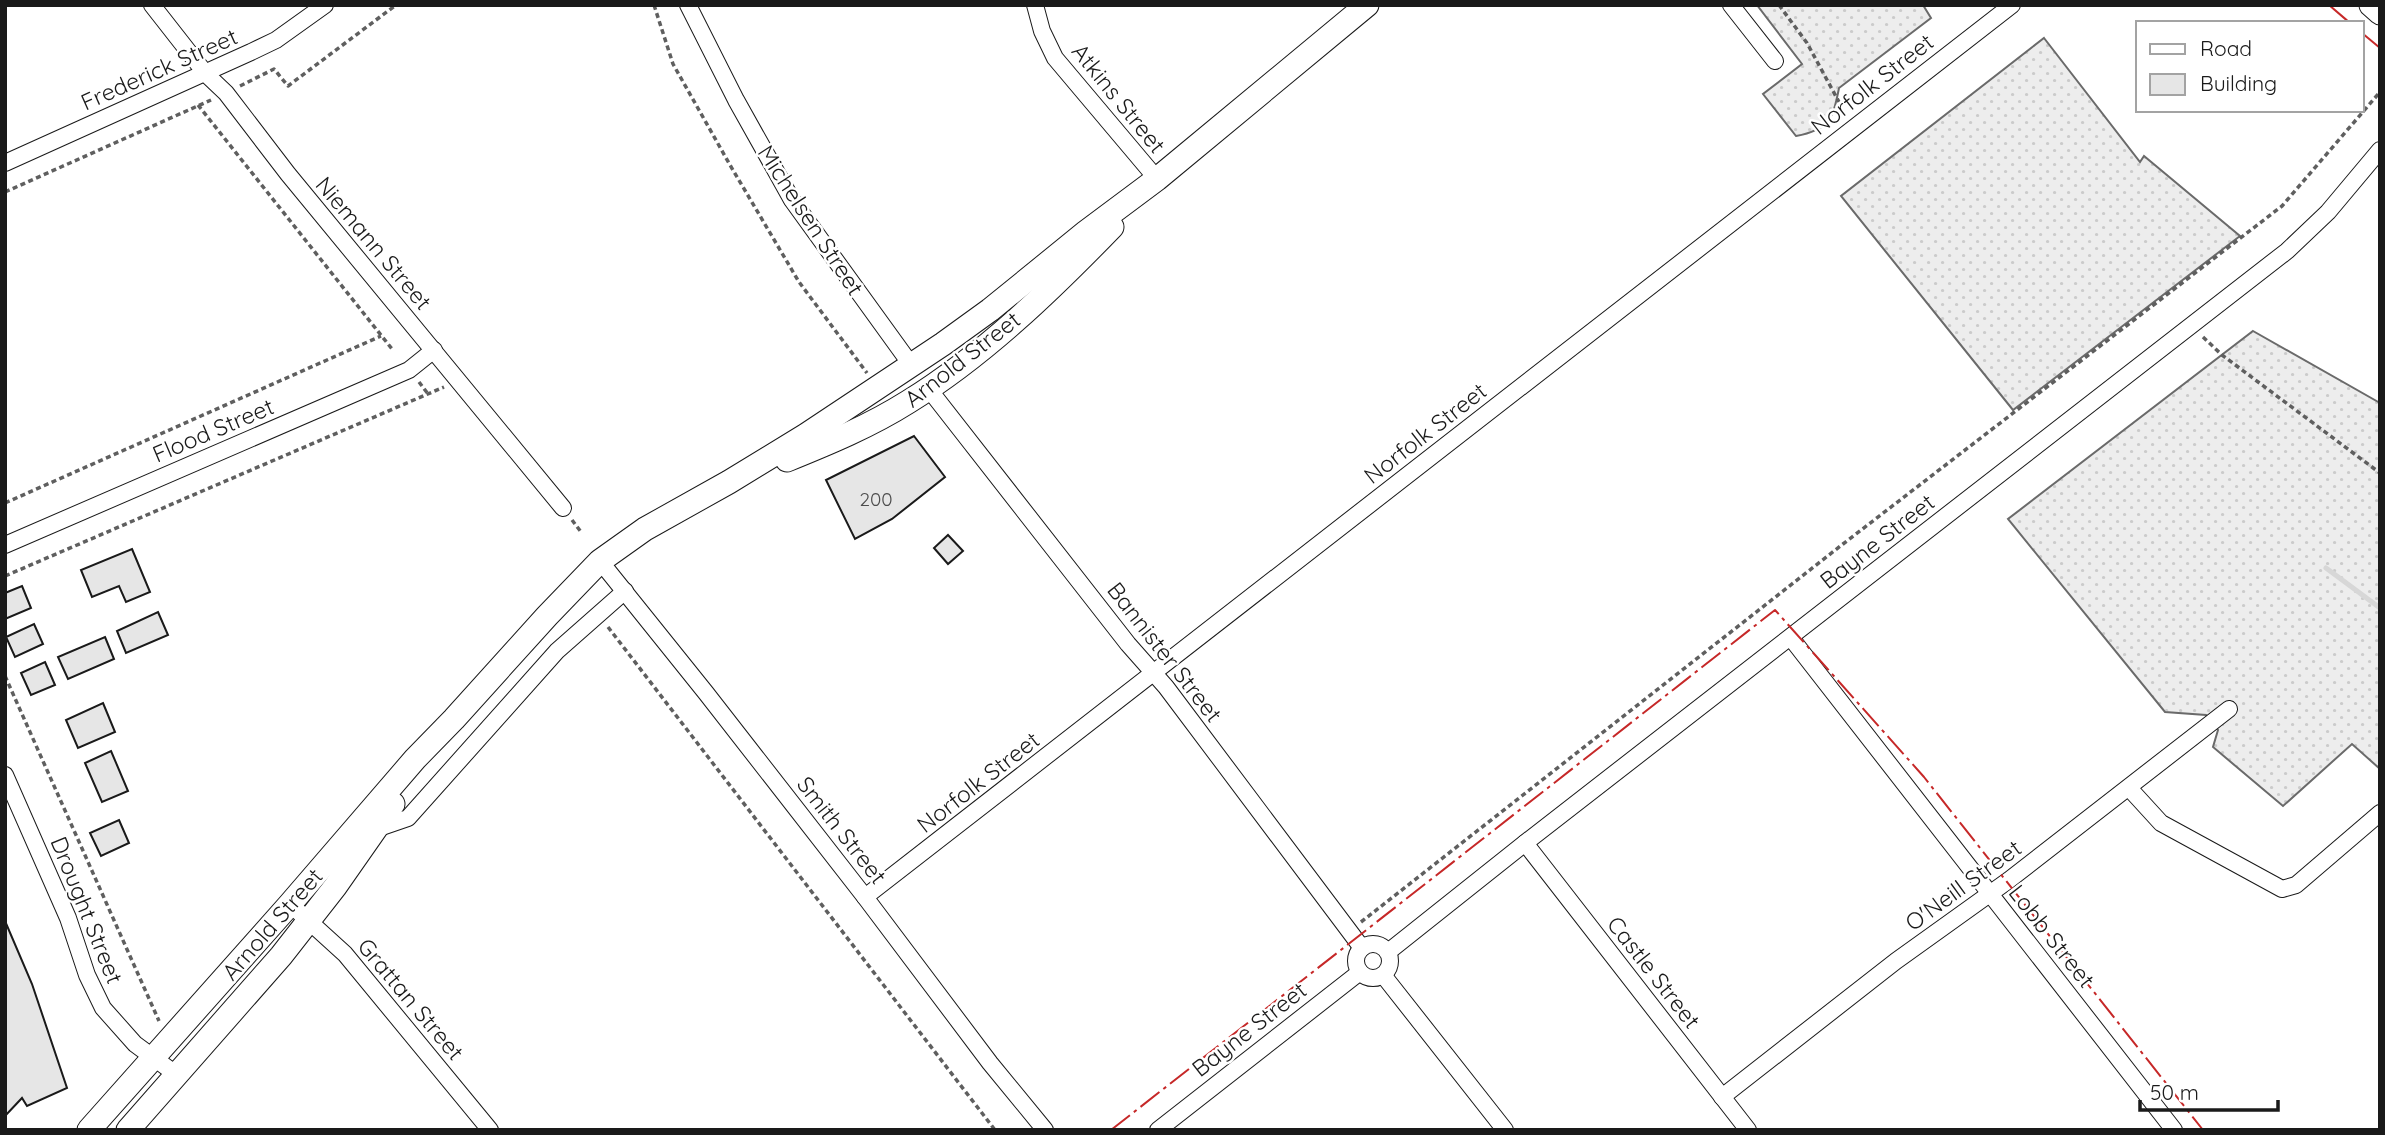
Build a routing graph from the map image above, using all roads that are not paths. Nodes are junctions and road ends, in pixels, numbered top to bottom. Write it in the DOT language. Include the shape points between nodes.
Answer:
graph roads {
  1 [pos="152,5"];
  2 [pos="325,5"];
  3 [pos="688,5"];
  4 [pos="1035,5"];
  5 [pos="1367,5"];
  6 [pos="1731,5"];
  7 [pos="2012,5"];
  8 [pos="2371,5"];
  9 [pos="2380,13"];
  10 [pos="1774,61"];
  11 [pos="206,74"];
  12 [pos="2380,150"];
  13 [pos="5,163"];
  14 [pos="1157,179"];
  15 [pos="434,350"];
  16 [pos="912,366"];
  17 [pos="928,388"];
  18 [pos="729,482"];
  19 [pos="563,508"];
  20 [pos="5,545"];
  21 [pos="600,561"];
  22 [pos="625,591"];
  23 [pos="1790,638"];
  24 [pos="1154,674"];
  25 [pos="2229,709"];
  26 [pos="454,719"];
  27 [pos="5,775"];
  28 [pos="2129,788"];
  29 [pos="2380,813"];
  30 [pos="376,829"];
  31 [pos="1525,842"];
  32 [pos="1991,894"];
  33 [pos="865,897"];
  34 [pos="290,904"];
  35 [pos="309,920"];
  36 [pos="1362,948"];
  37 [pos="1388,952"];
  38 [pos="1360,972"];
  39 [pos="1383,975"];
  40 [pos="154,1058"];
  41 [pos="177,1075"];
  42 [pos="1723,1097"];
  43 [pos="1159,1127"];
  44 [pos="89,1130"];
  45 [pos="128,1130"];
  46 [pos="490,1130"];
  47 [pos="1045,1130"];
  48 [pos="1505,1130"];
  49 [pos="1748,1130"];
  50 [pos="2174,1130"];
  1 -- 11 [label="street, Niemann Street"];
  2 -- 11 [label="street, Frederick Street" via="276,40"];
  3 -- 16 [label="street, Michelsen Street" via="792,200"];
  4 -- 14 [label="street, Atkins Street" via="1055,58"];
  5 -- 14 [label="main road, Arnold Street"];
  6 -- 10 [label="street"];
  7 -- 24 [label="street, Norfolk Street"];
  8 -- 9 [label="main road"];
  11 -- 13 [label="street, Frederick Street"];
  11 -- 15 [label="street, Niemann Street"];
  12 -- 23 [label="street, Bayne Street" via="2302,238"];
  14 -- 16 [label="main road, Arnold Street"];
  14 -- 17 [label="main road, Arnold Street" via="1055,284"];
  15 -- 19 [label="street, Niemann Street"];
  15 -- 20 [label="street, Flood Street" via="409,370"];
  16 -- 17 [label="main road, Michelsen Street"];
  16 -- 18 [label="main road, Arnold Street"];
  17 -- 18 [label="main road, Arnold Street" via="854,432"];
  17 -- 24 [label="street, Bannister Street"];
  18 -- 21 [label="main road, Arnold Street" via="645,529"];
  21 -- 22 [label="street, Smith Street"];
  21 -- 26 [label="main road, Arnold Street"];
  22 -- 30 [label="street" via="557,651 408,818"];
  22 -- 33 [label="street, Smith Street"];
  23 -- 31 [label="street, Bayne Street"];
  23 -- 32 [label="street, Lobb Street"];
  24 -- 33 [label="street, Norfolk Street"];
  24 -- 36 [label="street, Bannister Street"];
  25 -- 28 [label="street, O'Neill Street"];
  26 -- 30 [label="main road, Arnold Street"];
  26 -- 34 [label="main road, Arnold Street"];
  27 -- 40 [label="street, Drought Street" via="68,918 93,991 126,1035"];
  28 -- 29 [label="street" via="2161,823 2282,889 2295,885"];
  28 -- 32 [label="street, O'Neill Street"];
  30 -- 35 [label="main road, Arnold Street"];
  31 -- 37 [label="street, Bayne Street"];
  31 -- 42 [label="street, Castle Street"];
  32 -- 42 [label="street, O'Neill Street" via="1896,961"];
  32 -- 50 [label="street, Lobb Street"];
  33 -- 47 [label="street, Smith Street"];
  34 -- 35 [label="street, Grattan Street"];
  34 -- 40 [label="main road, Arnold Street"];
  35 -- 41 [label="main road, Arnold Street"];
  35 -- 46 [label="street, Grattan Street" via="345,954"];
  36 -- 37 [label="street" via="1374,944"];
  36 -- 38 [label="street" via="1356,960"];
  37 -- 39 [label="street" via="1390,964"];
  38 -- 39 [label="street" via="1368,978"];
  38 -- 43 [label="street, Bayne Street"];
  39 -- 48 [label="street"];
  40 -- 41 [label="street, Drought Street"];
  40 -- 44 [label="main road, Arnold Street"];
  41 -- 45 [label="main road, Arnold Street"];
  42 -- 49 [label="street, Castle Street"];
}
